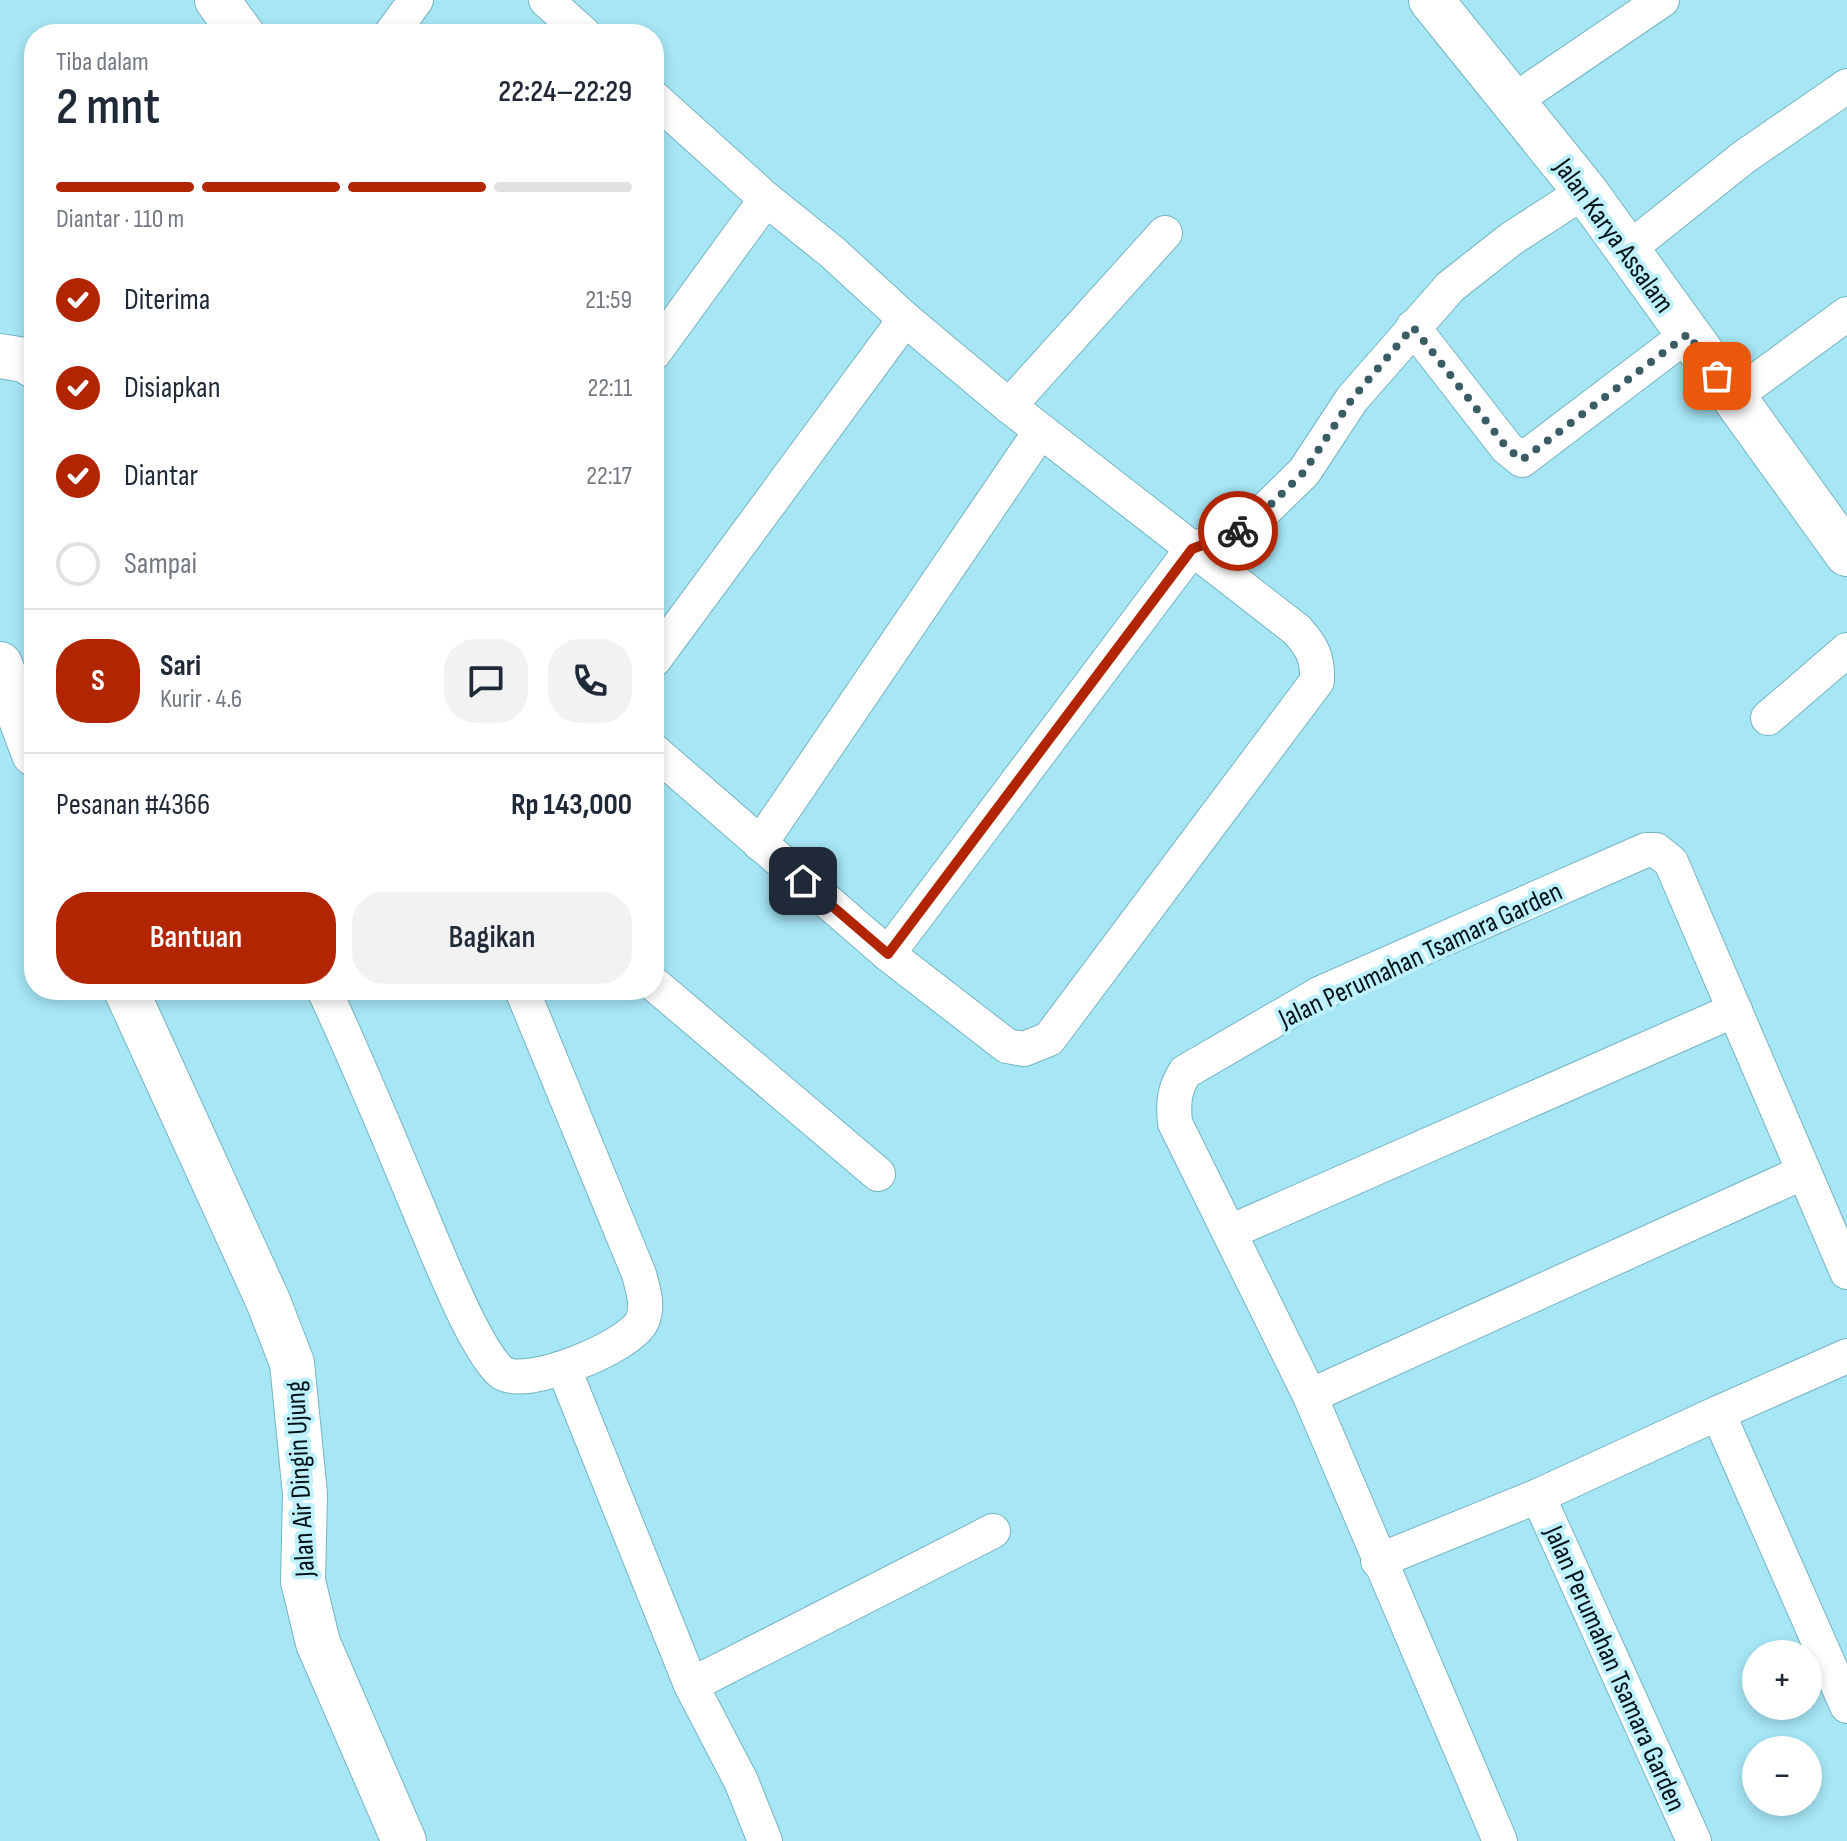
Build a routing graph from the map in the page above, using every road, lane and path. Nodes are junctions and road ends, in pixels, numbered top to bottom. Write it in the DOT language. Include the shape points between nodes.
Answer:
graph roads {
  1 [pos="217,0"];
  2 [pos="416,0"];
  3 [pos="546,0"];
  4 [pos="1431,0"];
  5 [pos="1662,0"];
  6 [pos="235,24"];
  7 [pos="398,24"];
  8 [pos="573,24"];
  9 [pos="1847,86"];
  10 [pos="1515,100"];
  11 [pos="664,107"];
  12 [pos="1585,191"];
  13 [pos="766,199"];
  14 [pos="1165,233"];
  15 [pos="1626,251"];
  16 [pos="1847,314"];
  17 [pos="905,319"];
  18 [pos="1413,327"];
  19 [pos="1688,334"];
  20 [pos="664,339"];
  21 [pos="0,356"];
  22 [pos="24,360"];
  23 [pos="1732,398"];
  24 [pos="1009,406"];
  25 [pos="1040,432"];
  26 [pos="1845,547"];
  27 [pos="1192,549"];
  28 [pos="664,646"];
  29 [pos="1847,650"];
  30 [pos="0,664"];
  31 [pos="1768,718"];
  32 [pos="24,728"];
  33 [pos="664,765"];
  34 [pos="760,844"];
  35 [pos="888,954"];
  36 [pos="664,992"];
  37 [pos="131,1000"];
  38 [pos="328,1000"];
  39 [pos="526,1000"];
  40 [pos="1735,1010"];
  41 [pos="1804,1172"];
  42 [pos="878,1174"];
  43 [pos="1230,1232"];
  44 [pos="1847,1272"];
  45 [pos="1847,1356"];
  46 [pos="564,1369"];
  47 [pos="1310,1396"];
  48 [pos="1718,1413"];
  49 [pos="1538,1496"];
  50 [pos="993,1531"];
  51 [pos="1378,1561"];
  52 [pos="691,1685"];
  53 [pos="1847,1706"];
  54 [pos="404,1841"];
  55 [pos="765,1841"];
  56 [pos="1500,1841"];
  57 [pos="1694,1841"];
  1 -- 6 [label="street"];
  2 -- 7 [label="street"];
  3 -- 8 [label="street"];
  4 -- 10 [label="street, Jalan Karya Assalam"];
  5 -- 10 [label="street"];
  9 -- 15 [label="street" via="1744,157"];
  10 -- 12 [label="street, Jalan Karya Assalam"];
  11 -- 13 [label="street"];
  12 -- 15 [label="street, Jalan Karya Assalam"];
  12 -- 18 [label="street" via="1511,239"];
  13 -- 17 [label="street"];
  13 -- 20 [label="street"];
  14 -- 24 [label="street"];
  15 -- 19 [label="street, Jalan Karya Assalam"];
  16 -- 23 [label="street"];
  17 -- 24 [label="street"];
  17 -- 28 [label="street"];
  18 -- 19 [label="street" via="1522,460"];
  18 -- 27 [label="street" via="1352,399 1304,472 1232,535"];
  19 -- 23 [label="street, Jalan Karya Assalam"];
  21 -- 22 [label="street"];
  23 -- 26 [label="street, Jalan Karya Assalam"];
  24 -- 25 [label="street"];
  25 -- 27 [label="street"];
  25 -- 34 [label="street"];
  27 -- 35 [label="street"];
  27 -- 35 [label="street" via="1297,630 1313,647 1317,681 1049,1039 1024,1049 1007,1046"];
  29 -- 31 [label="street"];
  30 -- 32 [label="street"];
  33 -- 34 [label="street"];
  34 -- 35 [label="street"];
  36 -- 42 [label="street"];
  37 -- 54 [label="street, Jalan Air Dingin Ujung" via="292,1363 305,1494 303,1581 318,1643"];
  38 -- 46 [label="street" via="459,1303 490,1356 502,1373 516,1379"];
  39 -- 46 [label="street" via="647,1304 634,1333"];
  40 -- 41 [label="street, Jalan Perumahan Tsamara Garden"];
  40 -- 43 [label="street"];
  40 -- 43 [label="street, Jalan Perumahan Tsamara Garden" via="1671,862 1664,854 1646,850 1321,993 1185,1072 1173,1095 1175,1123"];
  41 -- 44 [label="street, Jalan Perumahan Tsamara Garden"];
  41 -- 47 [label="street"];
  43 -- 47 [label="street, Jalan Perumahan Tsamara Garden"];
  45 -- 48 [label="street, Jalan Perumahan Tsamara Garden"];
  46 -- 52 [label="street"];
  47 -- 51 [label="street, Jalan Perumahan Tsamara Garden"];
  48 -- 49 [label="street, Jalan Perumahan Tsamara Garden"];
  48 -- 53 [label="street"];
  49 -- 51 [label="street, Jalan Perumahan Tsamara Garden"];
  49 -- 57 [label="street, Jalan Perumahan Tsamara Garden"];
  50 -- 52 [label="street"];
  51 -- 56 [label="street, Jalan Perumahan Tsamara Garden"];
  52 -- 55 [label="street" via="741,1781"];
}
